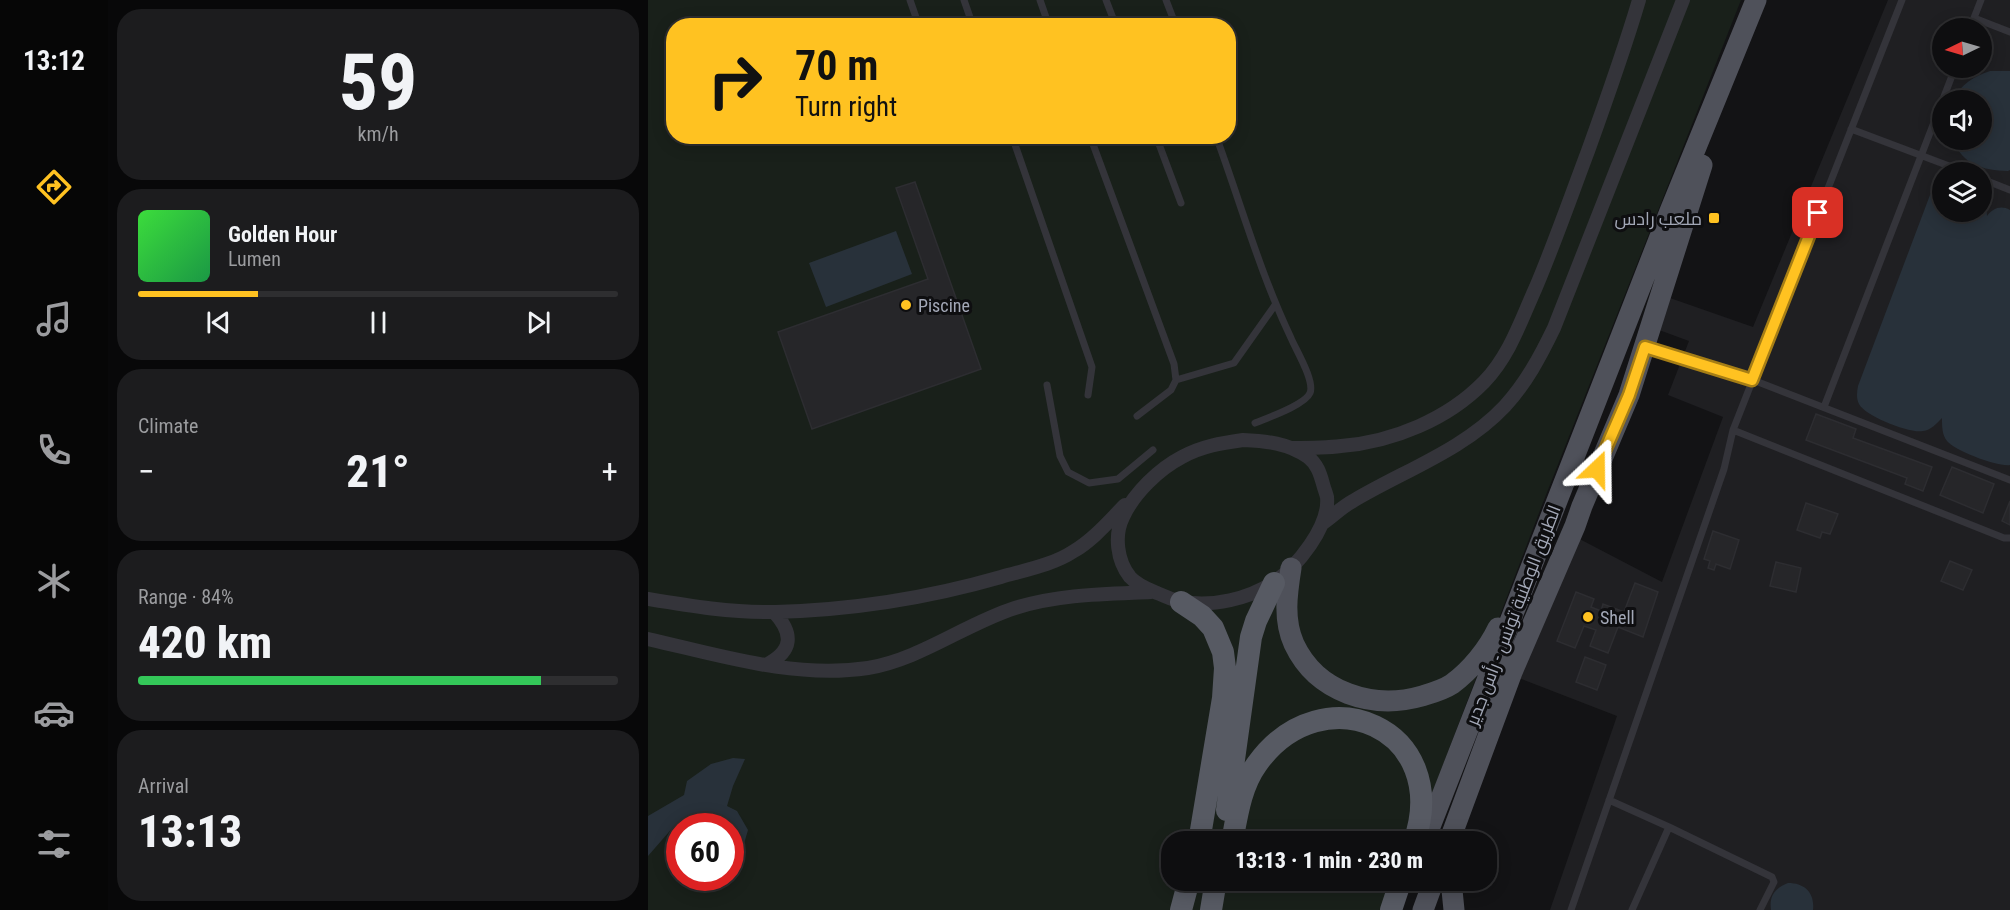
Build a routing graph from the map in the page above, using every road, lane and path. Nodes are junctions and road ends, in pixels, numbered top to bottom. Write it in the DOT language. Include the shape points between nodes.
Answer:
graph roads {
  1 [pos="910,0"];
  2 [pos="964,0"];
  3 [pos="1040,0"];
  4 [pos="1106,0"];
  5 [pos="1166,0"];
  6 [pos="1639,0"];
  7 [pos="1683,0"];
  8 [pos="1756,0"];
  9 [pos="1902,0"];
  10 [pos="1981,0"];
  11 [pos="916,18"];
  12 [pos="970,18"];
  13 [pos="1046,18"];
  14 [pos="1113,18"];
  15 [pos="1173,18"];
  16 [pos="1974,18"];
  17 [pos="1992,25"];
  18 [pos="2010,32"];
  19 [pos="1735,55"];
  20 [pos="1951,78"];
  21 [pos="1851,129"];
  22 [pos="1015,144"];
  23 [pos="1093,144"];
  24 [pos="1159,144"];
  25 [pos="1219,144"];
  26 [pos="1921,155"];
  27 [pos="1939,162"];
  28 [pos="1992,183"];
  29 [pos="2010,190"];
  30 [pos="1180,203"];
  31 [pos="1275,305"];
  32 [pos="1645,347"];
  33 [pos="1176,380"];
  34 [pos="1752,380"];
  35 [pos="1047,385"];
  36 [pos="1088,394"];
  37 [pos="1824,407"];
  38 [pos="1137,416"];
  39 [pos="1255,423"];
  40 [pos="1733,430"];
  41 [pos="1291,448"];
  42 [pos="1153,450"];
  43 [pos="2010,480"];
  44 [pos="1136,496"];
  45 [pos="1323,523"];
  46 [pos="1544,536"];
  47 [pos="2010,538"];
  48 [pos="1291,568"];
  49 [pos="1274,583"];
  50 [pos="1153,592"];
  51 [pos="648,598"];
  52 [pos="1181,602"];
  53 [pos="774,612"];
  54 [pos="648,639"];
  55 [pos="766,664"];
  56 [pos="1485,741"];
  57 [pos="1609,800"];
  58 [pos="1669,827"];
  59 [pos="1201,831"];
  60 [pos="1224,831"];
  61 [pos="1235,831"];
  62 [pos="1416,831"];
  63 [pos="1428,831"];
  64 [pos="1453,831"];
  65 [pos="1464,831"];
  66 [pos="1187,891"];
  67 [pos="1189,891"];
  68 [pos="1214,891"];
  69 [pos="1224,891"];
  70 [pos="1397,891"];
  71 [pos="1405,891"];
  72 [pos="1430,891"];
  73 [pos="1452,891"];
  74 [pos="1181,910"];
  75 [pos="1188,910"];
  76 [pos="1211,910"];
  77 [pos="1221,910"];
  78 [pos="1391,910"];
  79 [pos="1397,910"];
  80 [pos="1423,910"];
  81 [pos="1454,910"];
  82 [pos="1571,910"];
  83 [pos="1632,910"];
  84 [pos="1760,910"];
  1 -- 11 [label="lane"];
  2 -- 12 [label="lane"];
  3 -- 13 [label="lane"];
  4 -- 14 [label="lane"];
  5 -- 15 [label="lane"];
  6 -- 41 [label="street" via="1550,254 1500,364 1483,383 1435,419 1385,438 1342,446"];
  7 -- 45 [label="street" via="1538,362 1503,408 1470,435 1351,502"];
  8 -- 19 [label="main road, الطريق الوطنية تونس - رأس جدير"];
  9 -- 21 [label="lane"];
  10 -- 16 [label="lane"];
  17 -- 18 [label="lane"];
  19 -- 32 [label="main road, الطريق الوطنية تونس - رأس جدير"];
  19 -- 46 [label="main road, الطريق الوطنية تونس - رأس جدير"];
  20 -- 26 [label="lane"];
  21 -- 26 [label="lane"];
  21 -- 34 [label="lane"];
  22 -- 36 [label="lane" via="1092,367"];
  23 -- 33 [label="lane" via="1174,364"];
  24 -- 30 [label="lane"];
  25 -- 31 [label="lane"];
  26 -- 27 [label="lane"];
  26 -- 37 [label="lane"];
  28 -- 29 [label="lane"];
  31 -- 33 [label="lane" via="1234,363"];
  31 -- 39 [label="lane" via="1305,368 1310,394 1302,402"];
  32 -- 34 [label="lane"];
  32 -- 56 [label="main road, الطريق الوطنية تونس - رأس جدير" via="1629,395"];
  33 -- 38 [label="lane" via="1171,390"];
  34 -- 37 [label="lane"];
  34 -- 40 [label="lane"];
  35 -- 42 [label="lane" via="1060,456 1068,472 1089,483 1118,479"];
  37 -- 43 [label="lane"];
  40 -- 47 [label="lane"];
  40 -- 57 [label="lane" via="1724,469"];
  41 -- 44 [label="street" via="1274,442 1243,440 1205,446 1162,470"];
  41 -- 45 [label="street" via="1320,470 1327,498"];
  44 -- 50 [label="street" via="1122,518 1117,538 1121,560 1130,577"];
  44 -- 53 [label="street" via="1075,551 1034,567 932,595"];
  45 -- 48 [label="street"];
  46 -- 48 [label="main road" via="1497,631 1472,665 1450,685 1402,701 1351,696 1320,679 1309,667 1291,633 1286,597"];
  46 -- 63 [label="main road, الطريق الوطنية تونس - رأس جدير"];
  48 -- 49 [label="street"];
  49 -- 52 [label="street" via="1213,604"];
  49 -- 60 [label="highway" via="1251,637"];
  50 -- 52 [label="street"];
  50 -- 55 [label="street" via="1072,596 1024,606 963,629 909,656 876,666 824,671"];
  51 -- 53 [label="street" via="700,608"];
  52 -- 59 [label="highway" via="1213,628 1225,668"];
  53 -- 55 [label="street" via="788,631 788,645 782,655"];
  54 -- 55 [label="street"];
  56 -- 64 [label="main road, الطريق الوطنية تونس - رأس جدير"];
  56 -- 65 [label="main road" via="1482,774"];
  57 -- 58 [label="lane"];
  57 -- 82 [label="lane"];
  58 -- 83 [label="lane"];
  58 -- 84 [label="lane" via="1772,877 1774,882"];
  61 -- 62 [label="highway" via="1249,778 1265,754 1299,727 1330,718 1376,726 1407,753 1420,779"];
  66 -- 74 [label="highway"];
  67 -- 75 [label="highway"];
  68 -- 76 [label="highway"];
  69 -- 77 [label="highway"];
  70 -- 78 [label="highway"];
  71 -- 79 [label="main road"];
  72 -- 80 [label="main road"];
  73 -- 81 [label="main road"];
}
